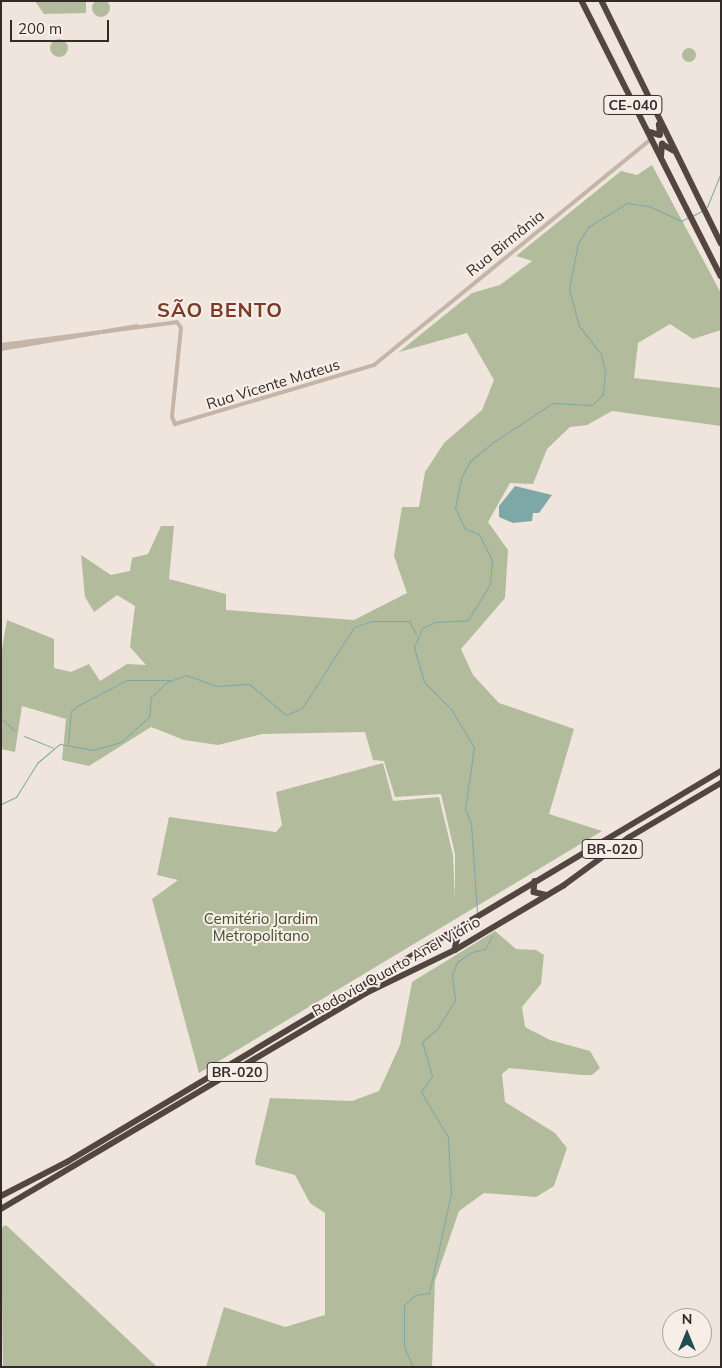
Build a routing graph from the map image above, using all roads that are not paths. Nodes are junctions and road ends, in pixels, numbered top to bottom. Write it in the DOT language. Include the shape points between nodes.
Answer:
graph roads {
  1 [pos="582,1"];
  2 [pos="602,1"];
  3 [pos="659,117"];
  4 [pos="644,125"];
  5 [pos="651,139"];
  6 [pos="678,156"];
  7 [pos="662,162"];
  8 [pos="721,243"];
  9 [pos="721,276"];
  10 [pos="138,326"];
  11 [pos="1,345"];
  12 [pos="1,350"];
  13 [pos="374,365"];
  14 [pos="721,771"];
  15 [pos="721,783"];
  16 [pos="682,793"];
  17 [pos="689,802"];
  18 [pos="534,881"];
  19 [pos="546,895"];
  20 [pos="446,935"];
  21 [pos="455,950"];
  22 [pos="150,1113"];
  23 [pos="155,1121"];
  24 [pos="99,1143"];
  25 [pos="104,1150"];
  26 [pos="1,1196"];
  27 [pos="1,1209"];
  1 -- 4 [label="highway, CE-040"];
  2 -- 3 [label="highway, CE-040"];
  3 -- 4 [label="highway" via="658,136"];
  3 -- 6 [label="highway, CE-040"];
  4 -- 5 [label="highway, CE-040"];
  5 -- 7 [label="highway, CE-040"];
  5 -- 13 [label="street, Rua Birmânia"];
  6 -- 7 [label="highway" via="662,144"];
  6 -- 8 [label="highway, CE-040"];
  7 -- 9 [label="highway, CE-040"];
  10 -- 11 [label="street"];
  10 -- 12 [label="street"];
  10 -- 13 [label="street, Rua Vicente Mateus" via="174,321 180,326 172,417 179,424"];
  14 -- 16 [label="highway, Rodovia Quarto Anel Viário / BR-020"];
  15 -- 17 [label="highway, Rodovia Quarto Anel Viário / BR-020"];
  16 -- 17 [label="highway"];
  16 -- 18 [label="highway, Rodovia Quarto Anel Viário / BR-020"];
  17 -- 19 [label="highway, Rodovia Quarto Anel Viário / BR-020"];
  18 -- 19 [label="highway" via="534,892"];
  18 -- 20 [label="highway, Rodovia Quarto Anel Viário / BR-020"];
  19 -- 21 [label="highway, Rodovia Quarto Anel Viário / BR-020"];
  20 -- 21 [label="highway" via="456,940"];
  20 -- 22 [label="highway, Rodovia Quarto Anel Viário / BR-020"];
  21 -- 23 [label="highway, Rodovia Quarto Anel Viário / BR-020" via="366,993"];
  22 -- 23 [label="highway"];
  22 -- 24 [label="highway, Rodovia Quarto Anel Viário / BR-020"];
  23 -- 25 [label="highway, Rodovia Quarto Anel Viário / BR-020"];
  24 -- 25 [label="highway"];
  24 -- 26 [label="highway, Rodovia Quarto Anel Viário / BR-020"];
  25 -- 27 [label="highway, Rodovia Quarto Anel Viário / BR-020"];
}
